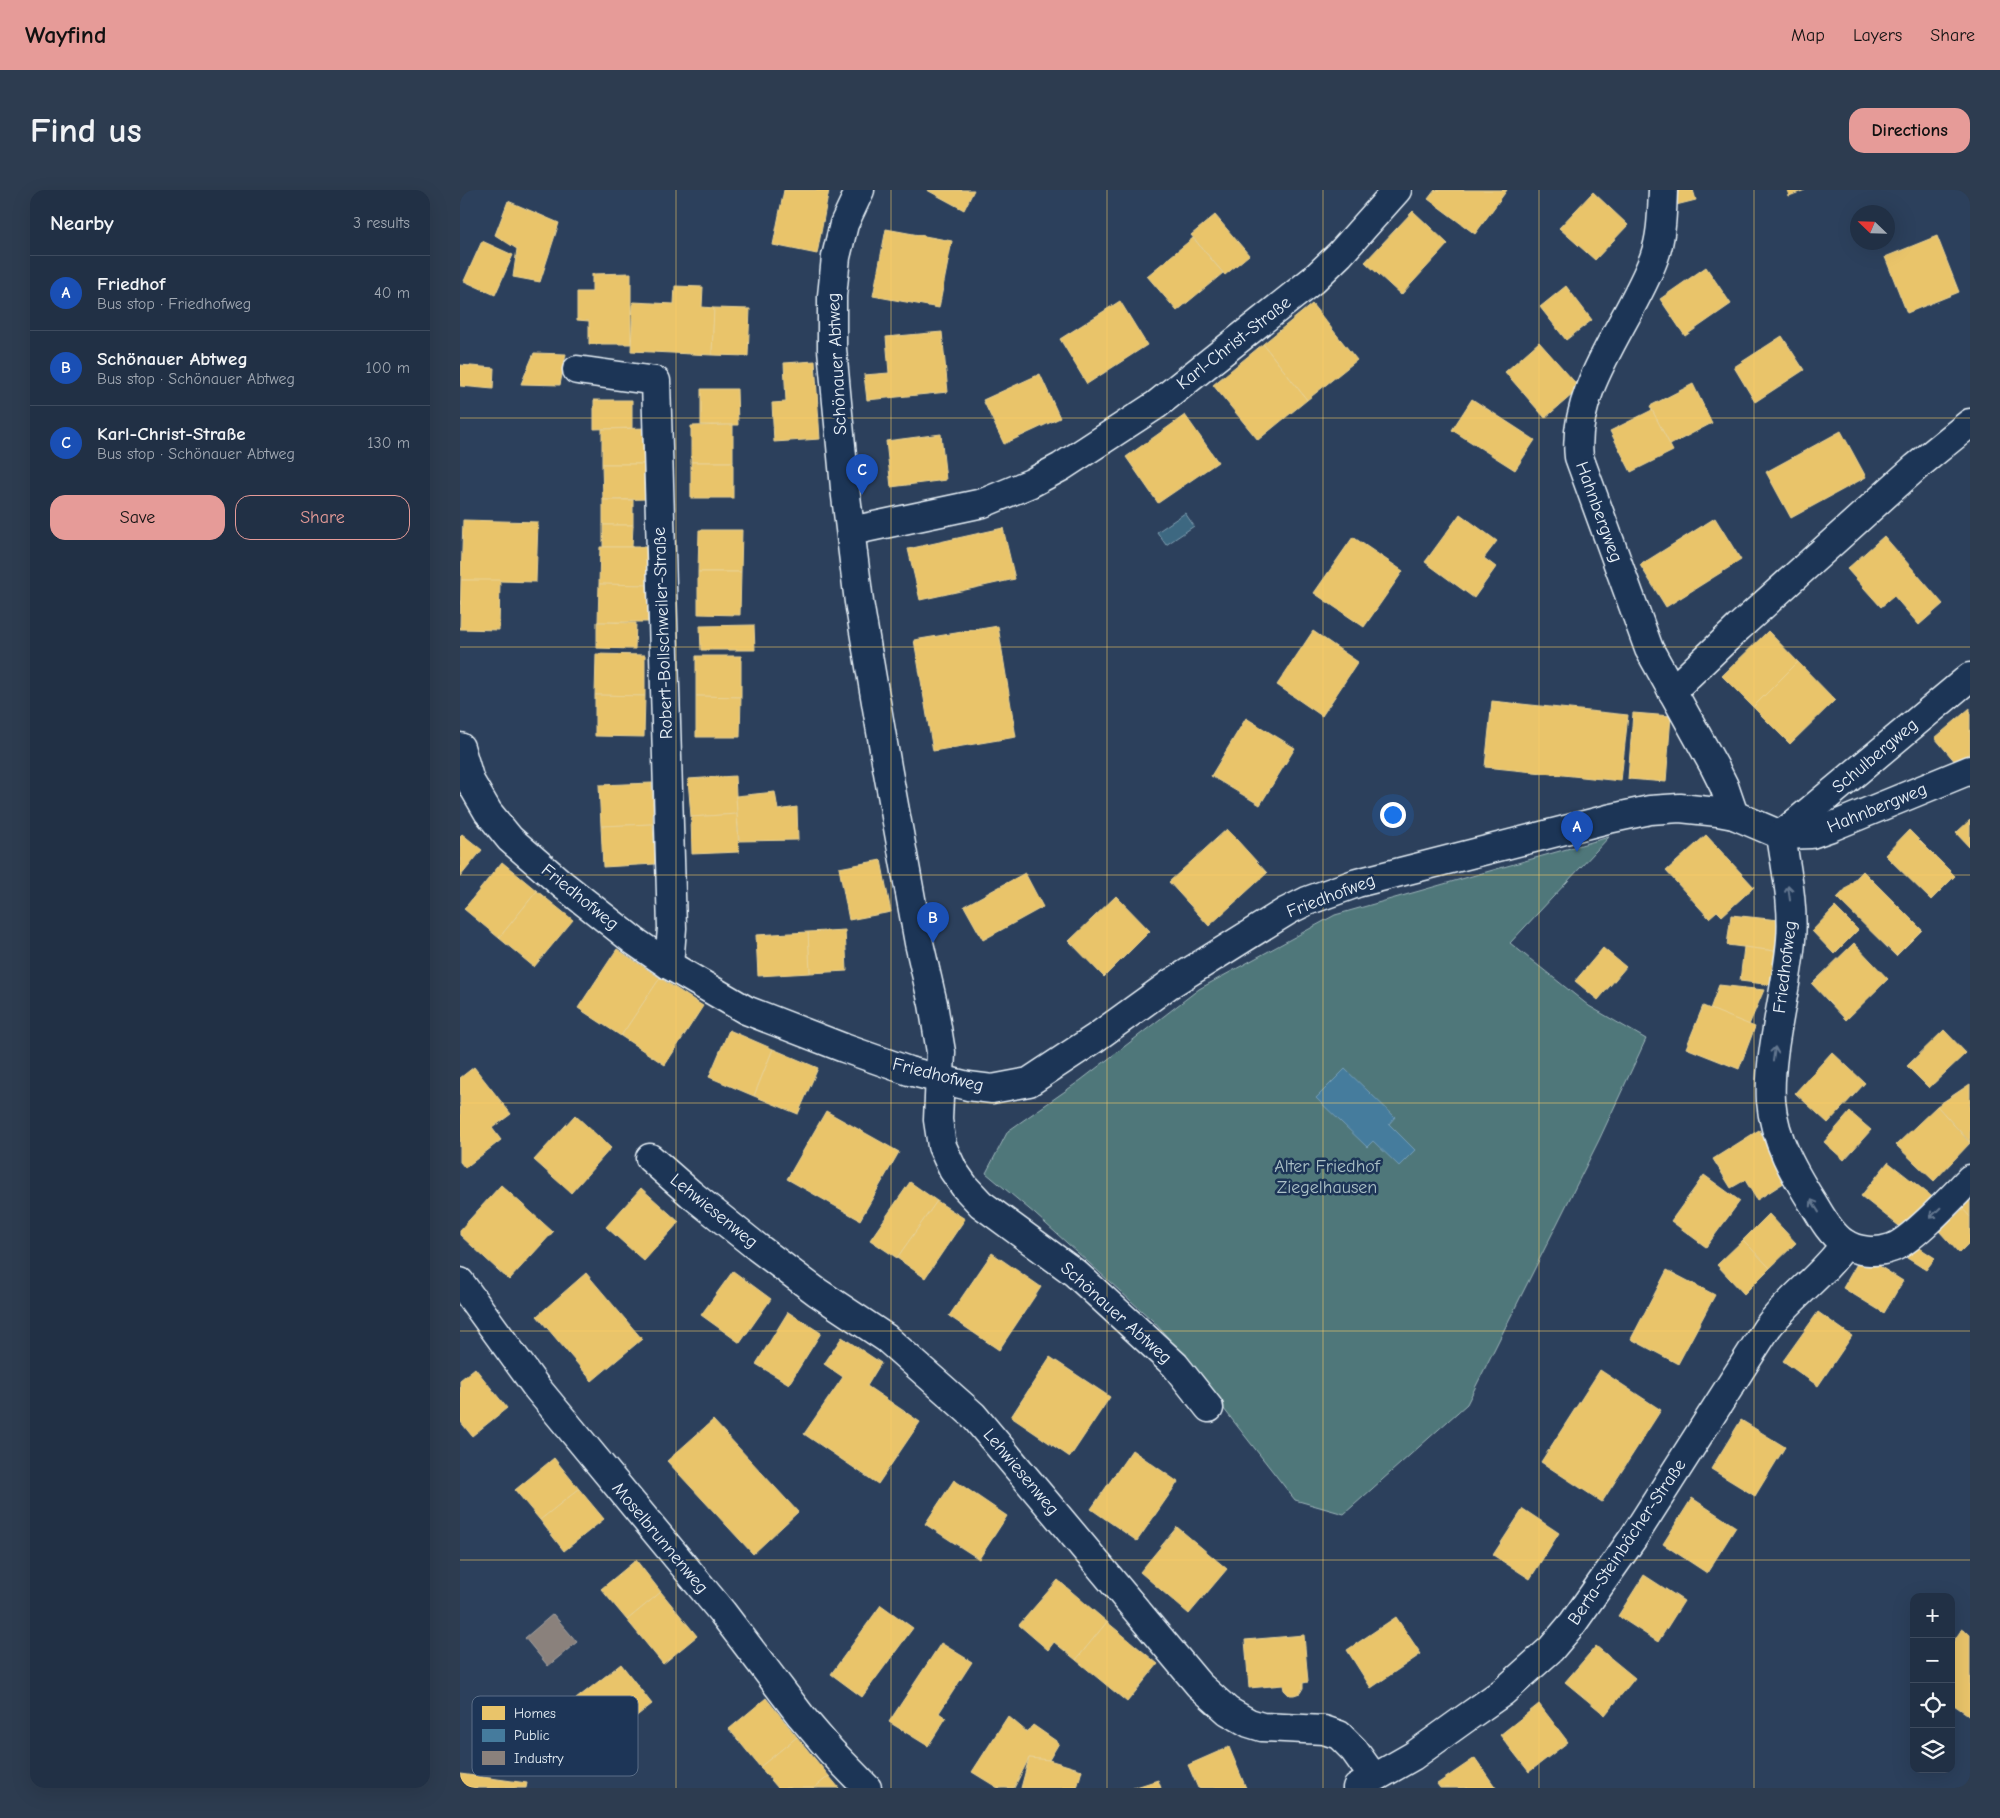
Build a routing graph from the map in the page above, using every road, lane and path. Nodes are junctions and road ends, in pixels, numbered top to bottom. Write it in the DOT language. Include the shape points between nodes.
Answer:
graph roads {
  1 [pos="860,190"];
  2 [pos="1397,190"];
  3 [pos="1663,190"];
  4 [pos="577,370"];
  5 [pos="1970,423"];
  6 [pos="851,531"];
  7 [pos="1970,677"];
  8 [pos="1672,691"];
  9 [pos="460,747"];
  10 [pos="1970,770"];
  11 [pos="1734,815"];
  12 [pos="1781,835"];
  13 [pos="669,965"];
  14 [pos="940,1079"];
  15 [pos="650,1158"];
  16 [pos="1970,1179"];
  17 [pos="1845,1244"];
  18 [pos="460,1282"];
  19 [pos="1209,1408"];
  20 [pos="1365,1783"];
  21 [pos="867,1788"];
  1 -- 6 [label="street, Schönauer Abtweg" via="844,224 832,296 832,349"];
  2 -- 6 [label="street, Karl-Christ-Straße" via="1313,280 1156,405 1061,467 983,503"];
  3 -- 8 [label="street, Hahnbergweg" via="1662,224 1654,257 1589,389 1578,448 1642,632"];
  4 -- 13 [label="street, Robert-Bollschweiler-Straße" via="656,381 672,928"];
  5 -- 8 [label="street" via="1923,461"];
  6 -- 14 [label="street, Schönauer Abtweg" via="859,602 887,767 936,1020 941,1052"];
  7 -- 12 [label="street, Schulbergweg"];
  8 -- 11 [label="street, Hahnbergweg" via="1724,786"];
  9 -- 13 [label="street, Friedhofweg" via="470,781 488,812 510,839 563,885"];
  10 -- 12 [label="street, Hahnbergweg" via="1823,831"];
  11 -- 12 [label="street, Friedhofweg"];
  11 -- 14 [label="street, Friedhofweg" via="1692,808 1650,810 1357,883 1287,910 1170,984 1029,1082 992,1088"];
  17 -- 12 [label="street, Friedhofweg, one-way" via="1822,1218 1793,1170 1773,1115 1773,1065 1792,923"];
  13 -- 14 [label="street, Friedhofweg" via="746,1010 844,1048"];
  14 -- 19 [label="street, Schönauer Abtweg" via="938,1120 942,1146 964,1187 981,1204 1075,1273 1175,1365"];
  15 -- 20 [label="street, Lehwiesenweg" via="757,1247 886,1338 973,1415 1219,1705 1238,1718 1262,1727 1332,1732 1346,1740"];
  16 -- 17 [label="street, one-way" via="1899,1245 1870,1251"];
  17 -- 20 [label="street, Berta-Steinbächer-Straße" via="1829,1265 1786,1304 1767,1328 1633,1538 1563,1635 1502,1692 1413,1756"];
  18 -- 21 [label="street, Moselbrunnenweg" via="537,1388 722,1612 801,1716"];
}
